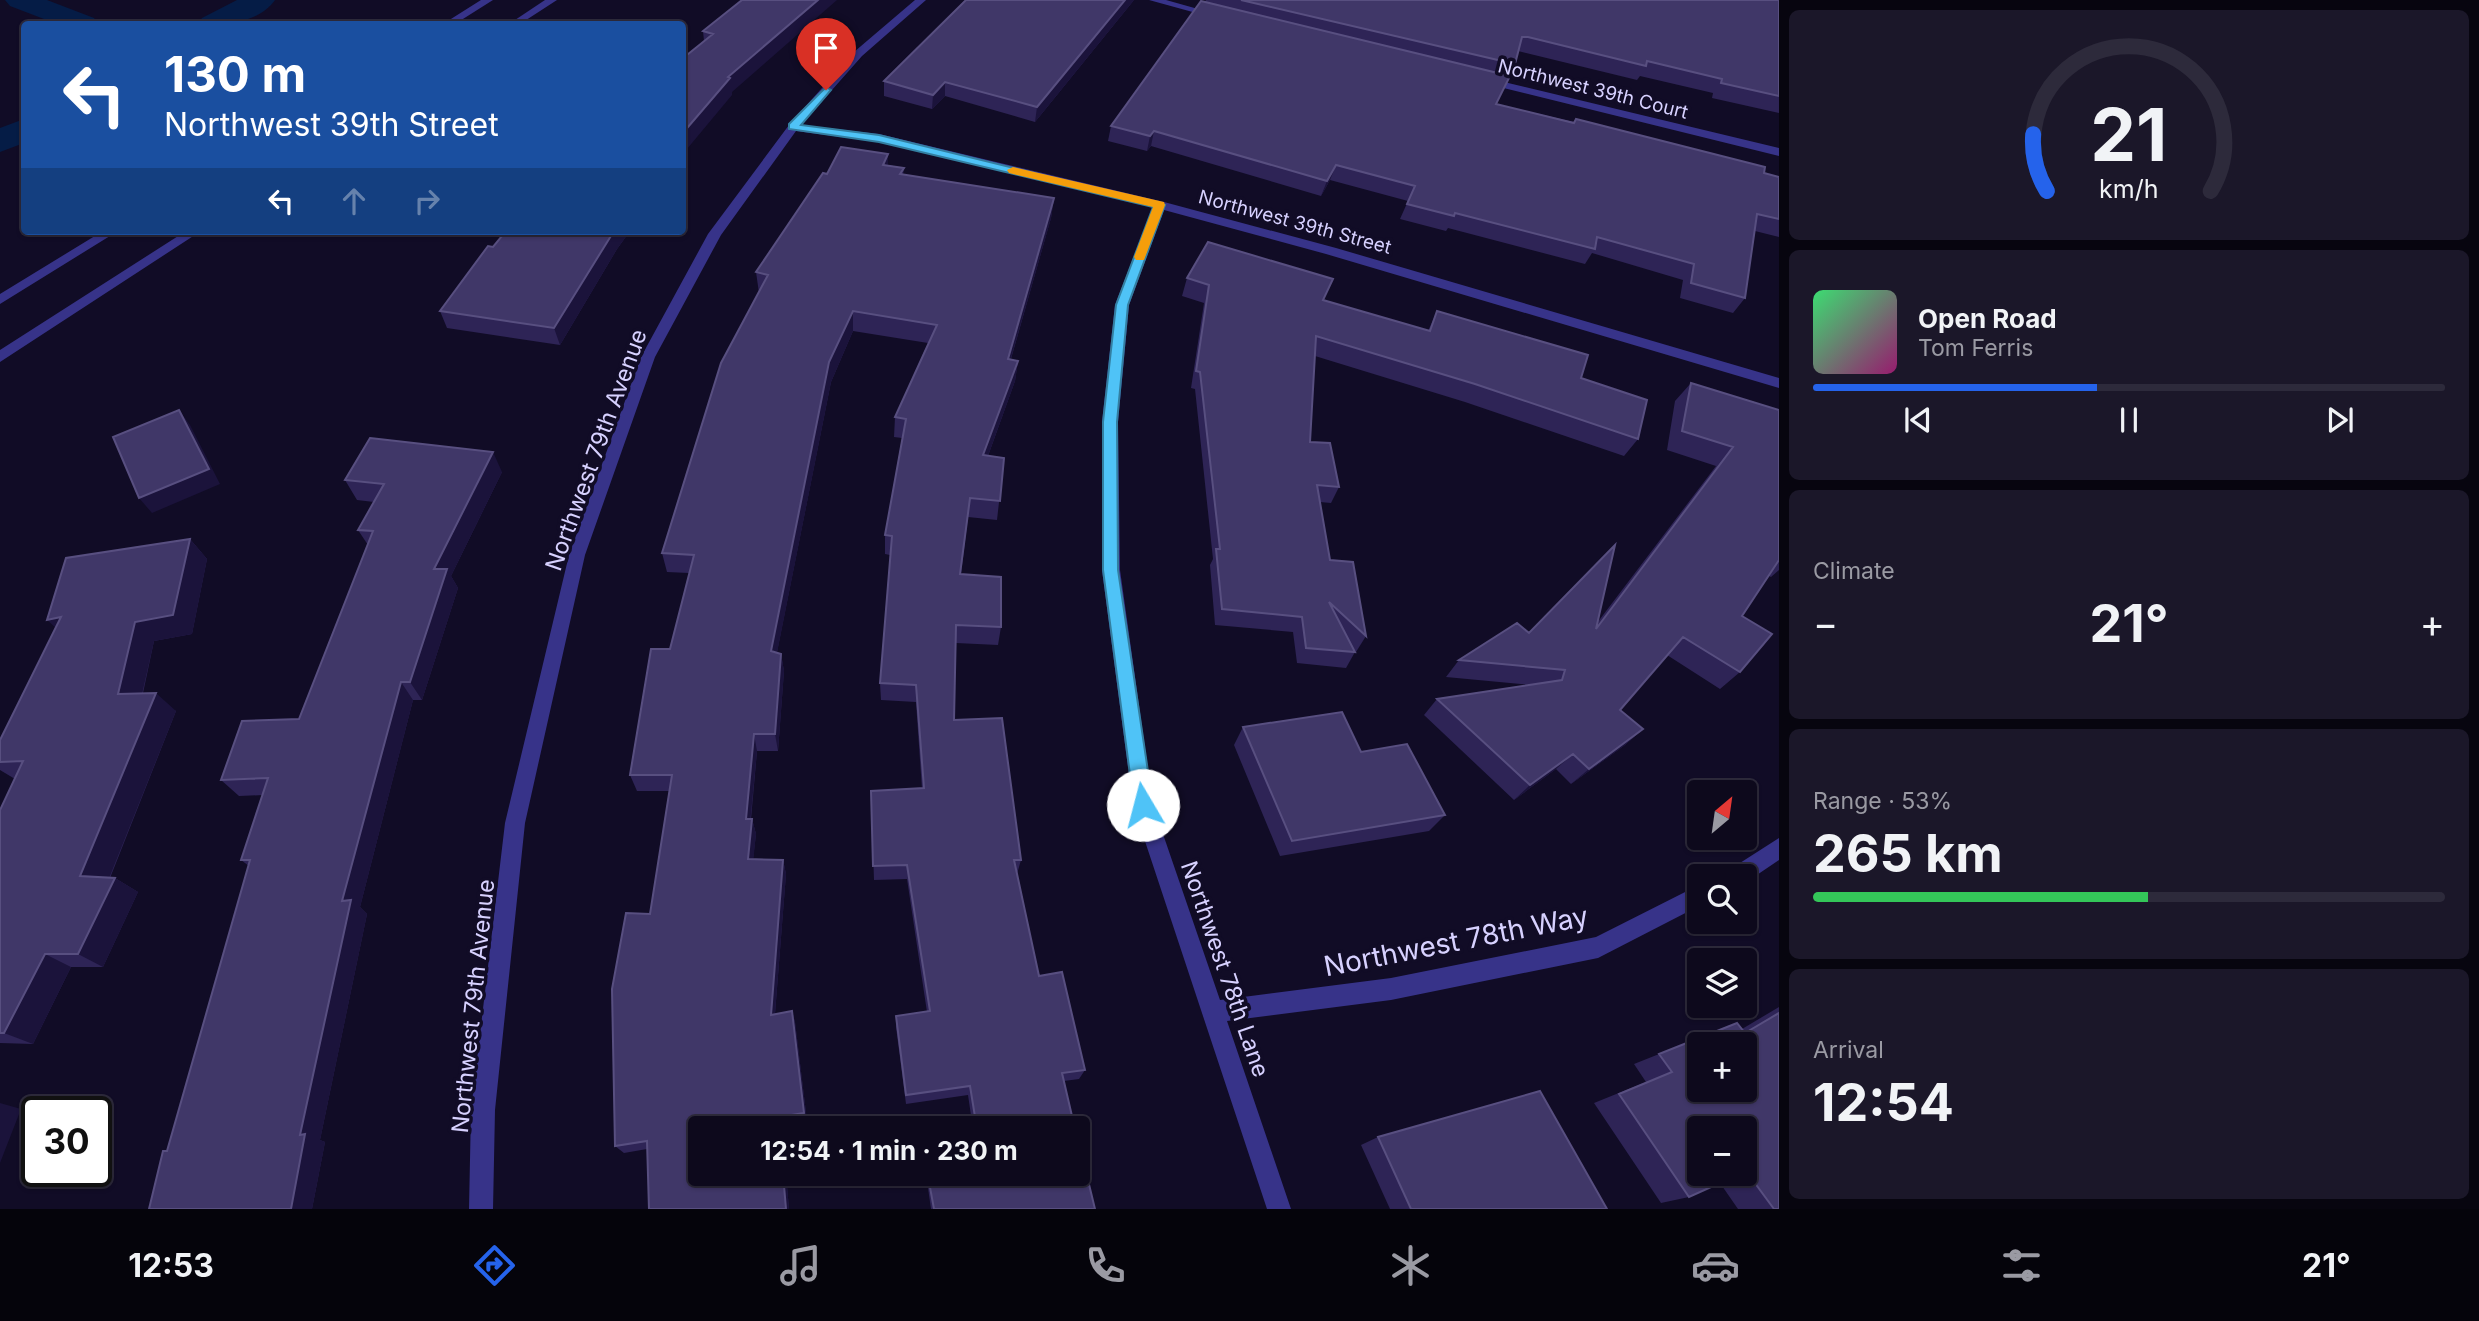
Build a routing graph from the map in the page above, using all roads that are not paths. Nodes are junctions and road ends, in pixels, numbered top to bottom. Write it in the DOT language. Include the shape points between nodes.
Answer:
graph roads {
  1 [pos="488,0"];
  2 [pos="552,0"];
  3 [pos="921,0"];
  4 [pos="1154,0"];
  5 [pos="1235,20"];
  6 [pos="453,21"];
  7 [pos="519,21"];
  8 [pos="1466,76"];
  9 [pos="793,127"];
  10 [pos="1779,152"];
  11 [pos="1160,205"];
  12 [pos="106,235"];
  13 [pos="189,235"];
  14 [pos="0,300"];
  15 [pos="0,357"];
  16 [pos="1779,383"];
  17 [pos="1779,848"];
  18 [pos="1755,864"];
  19 [pos="1687,901"];
  20 [pos="1214,1012"];
  21 [pos="481,1209"];
  22 [pos="1279,1209"];
  1 -- 6 [label="street"];
  2 -- 7 [label="street"];
  3 -- 9 [label="street, Northwest 79th Avenue" via="858,54"];
  4 -- 5 [label="street"];
  8 -- 10 [label="street, Northwest 39th Court"];
  9 -- 11 [label="street, Northwest 39th Street" via="879,138"];
  9 -- 21 [label="street, Northwest 79th Avenue" via="715,234 649,356 577,555 515,823 483,1110"];
  11 -- 16 [label="street, Northwest 39th Street"];
  11 -- 20 [label="street, Northwest 78th Lane" via="1122,305 1110,422 1111,570 1143,805"];
  12 -- 14 [label="street"];
  13 -- 15 [label="street"];
  17 -- 18 [label="street"];
  19 -- 20 [label="street, Northwest 78th Way" via="1598,947 1391,989"];
  20 -- 22 [label="street, Northwest 78th Lane"];
}
